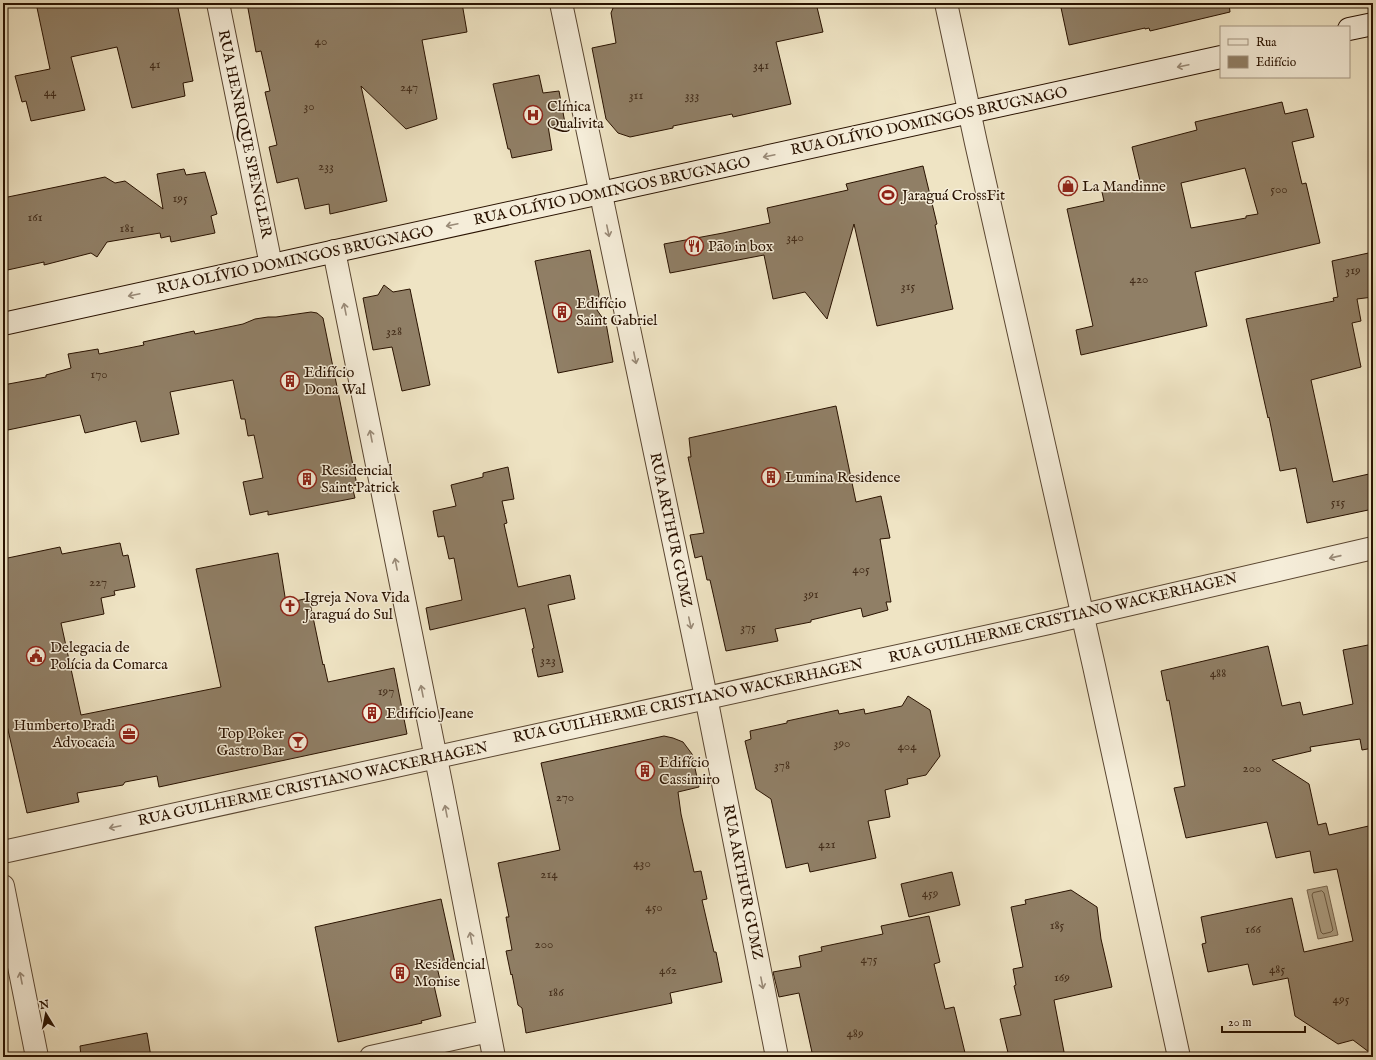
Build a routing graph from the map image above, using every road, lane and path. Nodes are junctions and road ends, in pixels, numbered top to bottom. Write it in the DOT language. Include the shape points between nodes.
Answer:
graph roads {
  1 [pos="218,3"];
  2 [pos="561,3"];
  3 [pos="946,3"];
  4 [pos="1373,24"];
  5 [pos="1350,29"];
  6 [pos="1220,57"];
  7 [pos="969,112"];
  8 [pos="600,193"];
  9 [pos="334,251"];
  10 [pos="271,265"];
  11 [pos="3,323"];
  12 [pos="1373,548"];
  13 [pos="1082,615"];
  14 [pos="706,697"];
  15 [pos="435,757"];
  16 [pos="3,852"];
  17 [pos="3,886"];
  18 [pos="489,1031"];
  19 [pos="37,1057"];
  20 [pos="371,1057"];
  21 [pos="494,1057"];
  22 [pos="777,1057"];
  23 [pos="1179,1057"];
  1 -- 10 [label="street, RUA HENRIQUE SPENGLER"];
  2 -- 8 [label="street, RUA ARTHUR GUMZ"];
  3 -- 7 [label="street"];
  4 -- 5 [label="street"];
  6 -- 7 [label="street, RUA OLÍVIO DOMINGOS BRUGNAGO, one-way"];
  7 -- 8 [label="street, RUA OLÍVIO DOMINGOS BRUGNAGO, one-way"];
  7 -- 13 [label="street"];
  8 -- 9 [label="street, RUA OLÍVIO DOMINGOS BRUGNAGO, one-way"];
  8 -- 14 [label="street, RUA ARTHUR GUMZ, one-way"];
  9 -- 10 [label="street, RUA OLÍVIO DOMINGOS BRUGNAGO"];
  15 -- 9 [label="street, one-way"];
  10 -- 11 [label="street, RUA OLÍVIO DOMINGOS BRUGNAGO, one-way"];
  12 -- 13 [label="street, RUA GUILHERME CRISTIANO WACKERHAGEN, one-way"];
  13 -- 14 [label="street, RUA GUILHERME CRISTIANO WACKERHAGEN"];
  13 -- 23 [label="street"];
  14 -- 15 [label="street, RUA GUILHERME CRISTIANO WACKERHAGEN"];
  14 -- 22 [label="street, RUA ARTHUR GUMZ, one-way"];
  15 -- 16 [label="street, RUA GUILHERME CRISTIANO WACKERHAGEN, one-way"];
  18 -- 15 [label="street, one-way"];
  19 -- 17 [label="street, one-way"];
  18 -- 20 [label="street"];
  18 -- 21 [label="street"];
}
